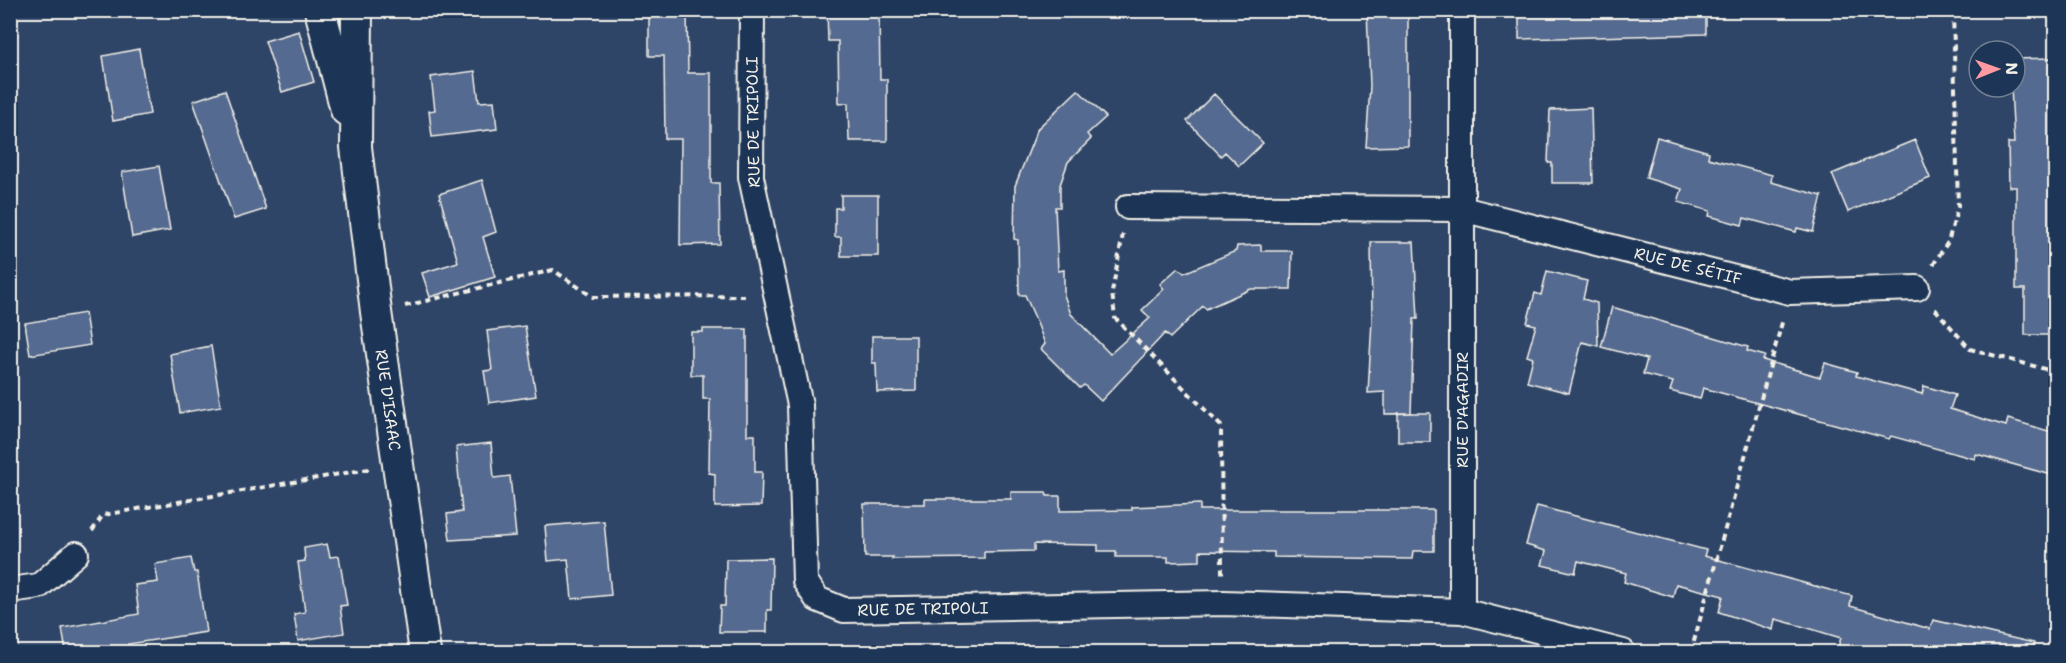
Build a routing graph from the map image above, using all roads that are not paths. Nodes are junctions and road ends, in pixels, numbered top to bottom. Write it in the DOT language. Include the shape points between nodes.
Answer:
graph roads {
  1 [pos="320,10"];
  2 [pos="357,10"];
  3 [pos="752,10"];
  4 [pos="1462,10"];
  5 [pos="356,147"];
  6 [pos="1128,207"];
  7 [pos="1462,210"];
  8 [pos="1917,288"];
  9 [pos="76,554"];
  10 [pos="10,590"];
  11 [pos="1462,611"];
  12 [pos="425,652"];
  13 [pos="1623,652"];
  1 -- 5 [label="street, RUE D'ISAAC"];
  2 -- 5 [label="street, RUE D'ISAAC"];
  3 -- 11 [label="street, RUE DE TRIPOLI" via="751,177 800,405 805,581 817,599 844,610 1223,603"];
  4 -- 7 [label="street, RUE D'AGADIR"];
  5 -- 12 [label="street, RUE D'ISAAC"];
  6 -- 7 [label="street"];
  7 -- 8 [label="street, RUE DE SÉTIF" via="1790,292"];
  7 -- 11 [label="street, RUE D'AGADIR"];
  9 -- 10 [label="street" via="39,586"];
  11 -- 13 [label="street, RUE DE TRIPOLI"];
}
